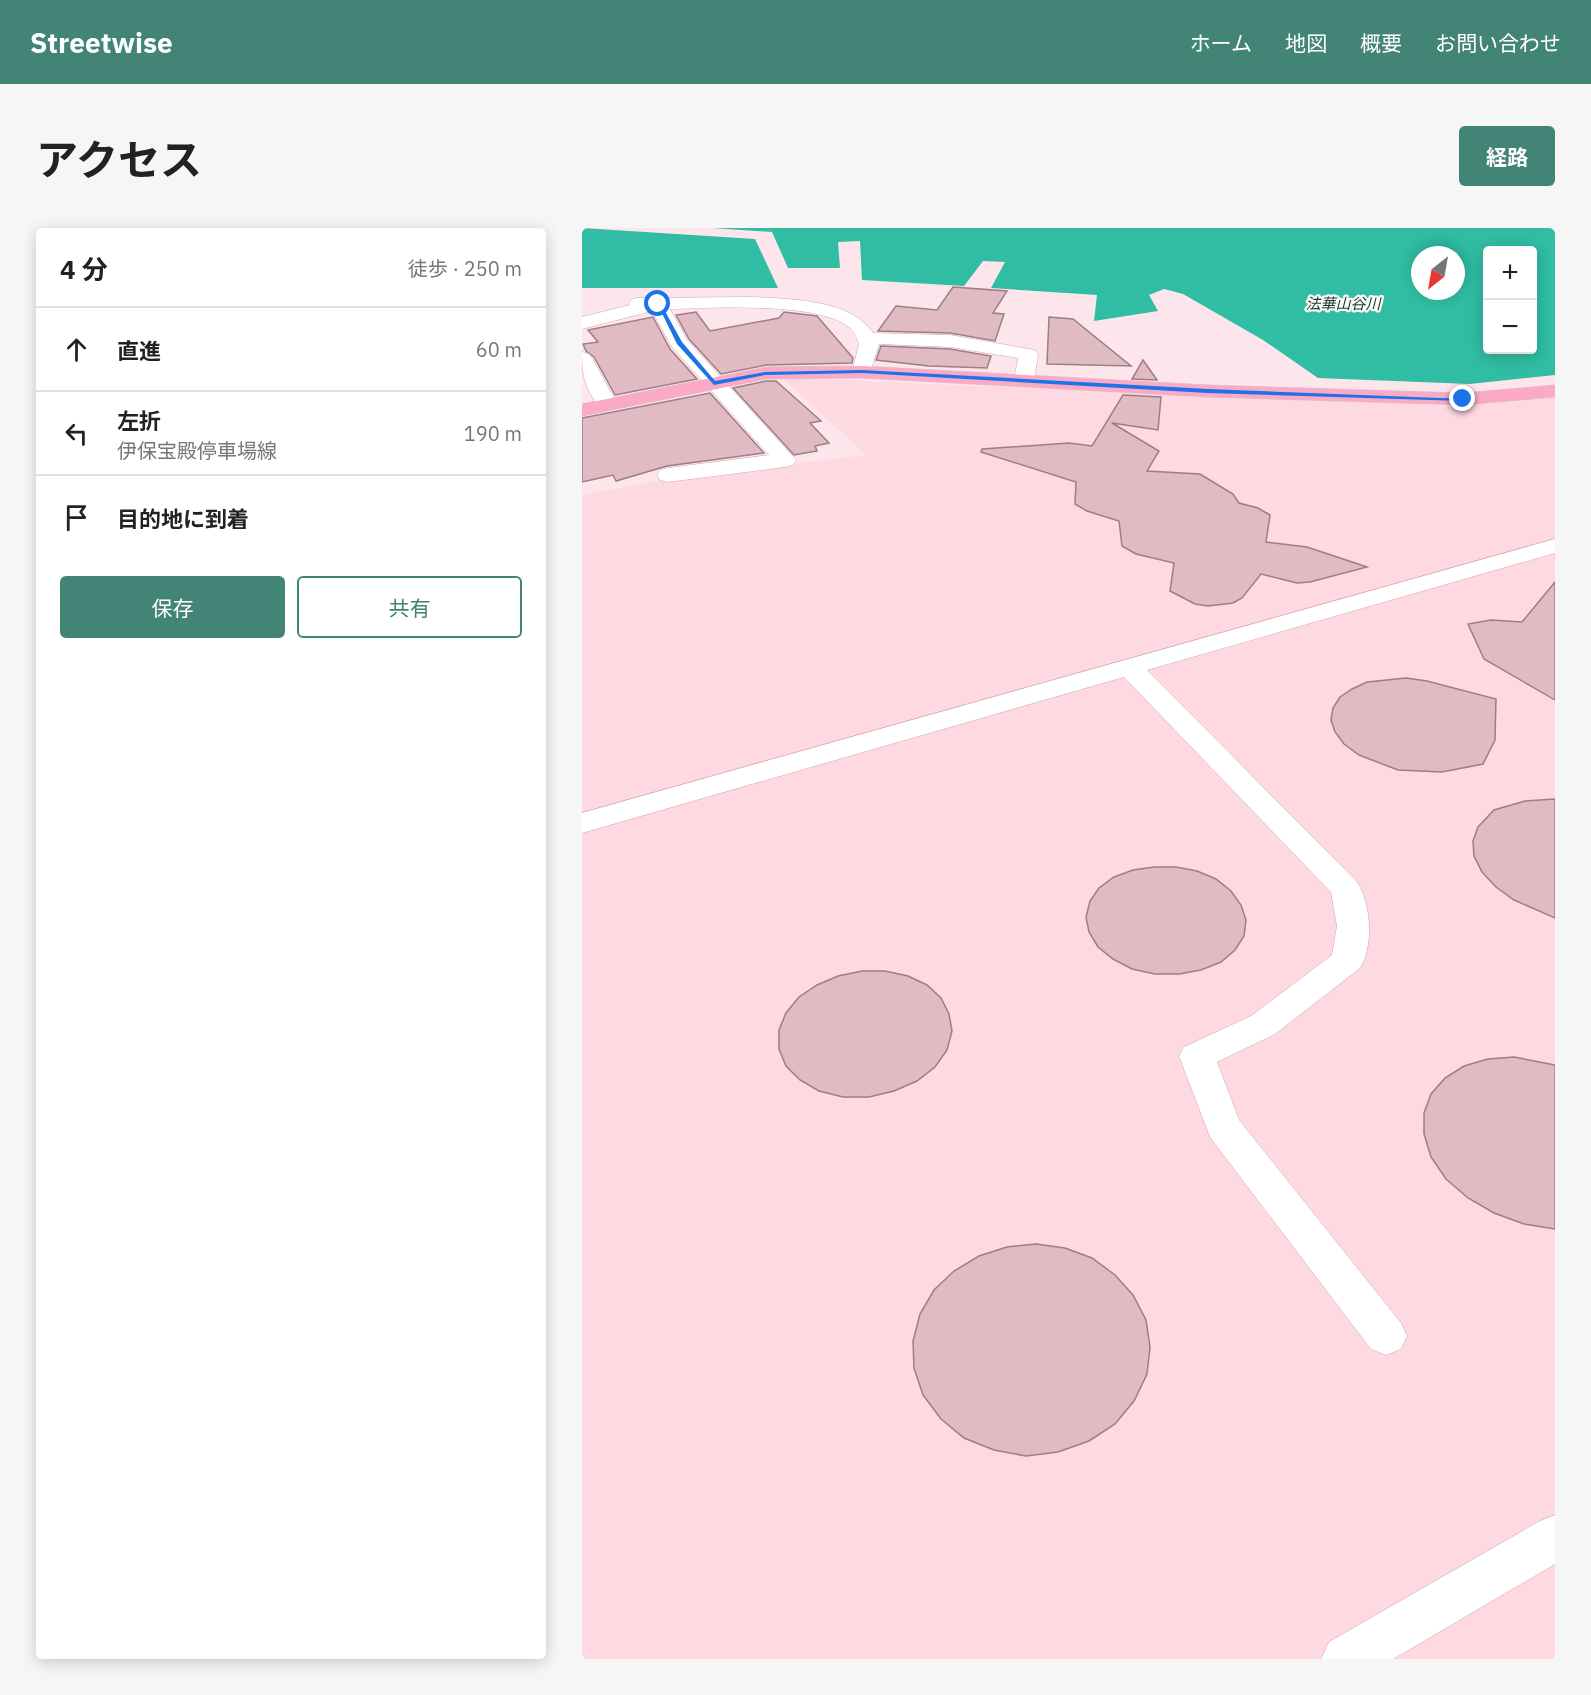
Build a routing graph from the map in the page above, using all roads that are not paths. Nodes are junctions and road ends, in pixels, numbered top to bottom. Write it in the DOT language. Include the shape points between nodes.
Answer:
graph roads {
  1 [pos="593,302"];
  2 [pos="658,304"];
  3 [pos="582,323"];
  4 [pos="866,338"];
  5 [pos="582,358"];
  6 [pos="862,372"];
  7 [pos="1024,381"];
  8 [pos="714,383"];
  9 [pos="1555,391"];
  10 [pos="607,404"];
  11 [pos="582,410"];
  12 [pos="668,475"];
  13 [pos="1555,546"];
  14 [pos="1129,667"];
  15 [pos="582,823"];
  16 [pos="1386,1336"];
  17 [pos="1555,1538"];
  18 [pos="1346,1659"];
  1 -- 2 [label="street"];
  2 -- 3 [label="street"];
  2 -- 4 [label="street" via="792,304 833,313 858,324"];
  2 -- 8 [label="street" via="679,343"];
  4 -- 6 [label="street" via="869,344"];
  4 -- 7 [label="street" via="950,341 1028,354"];
  5 -- 10 [label="street"];
  6 -- 7 [label="main road"];
  6 -- 8 [label="main road" via="765,374"];
  7 -- 9 [label="main road" via="1463,399"];
  8 -- 10 [label="main road"];
  8 -- 12 [label="street" via="785,460"];
  10 -- 11 [label="main road"];
  13 -- 14 [label="street"];
  14 -- 15 [label="street"];
  14 -- 16 [label="street" via="1346,889 1353,926 1348,960 1263,1025 1197,1056 1223,1127"];
  17 -- 18 [label="street"];
}
